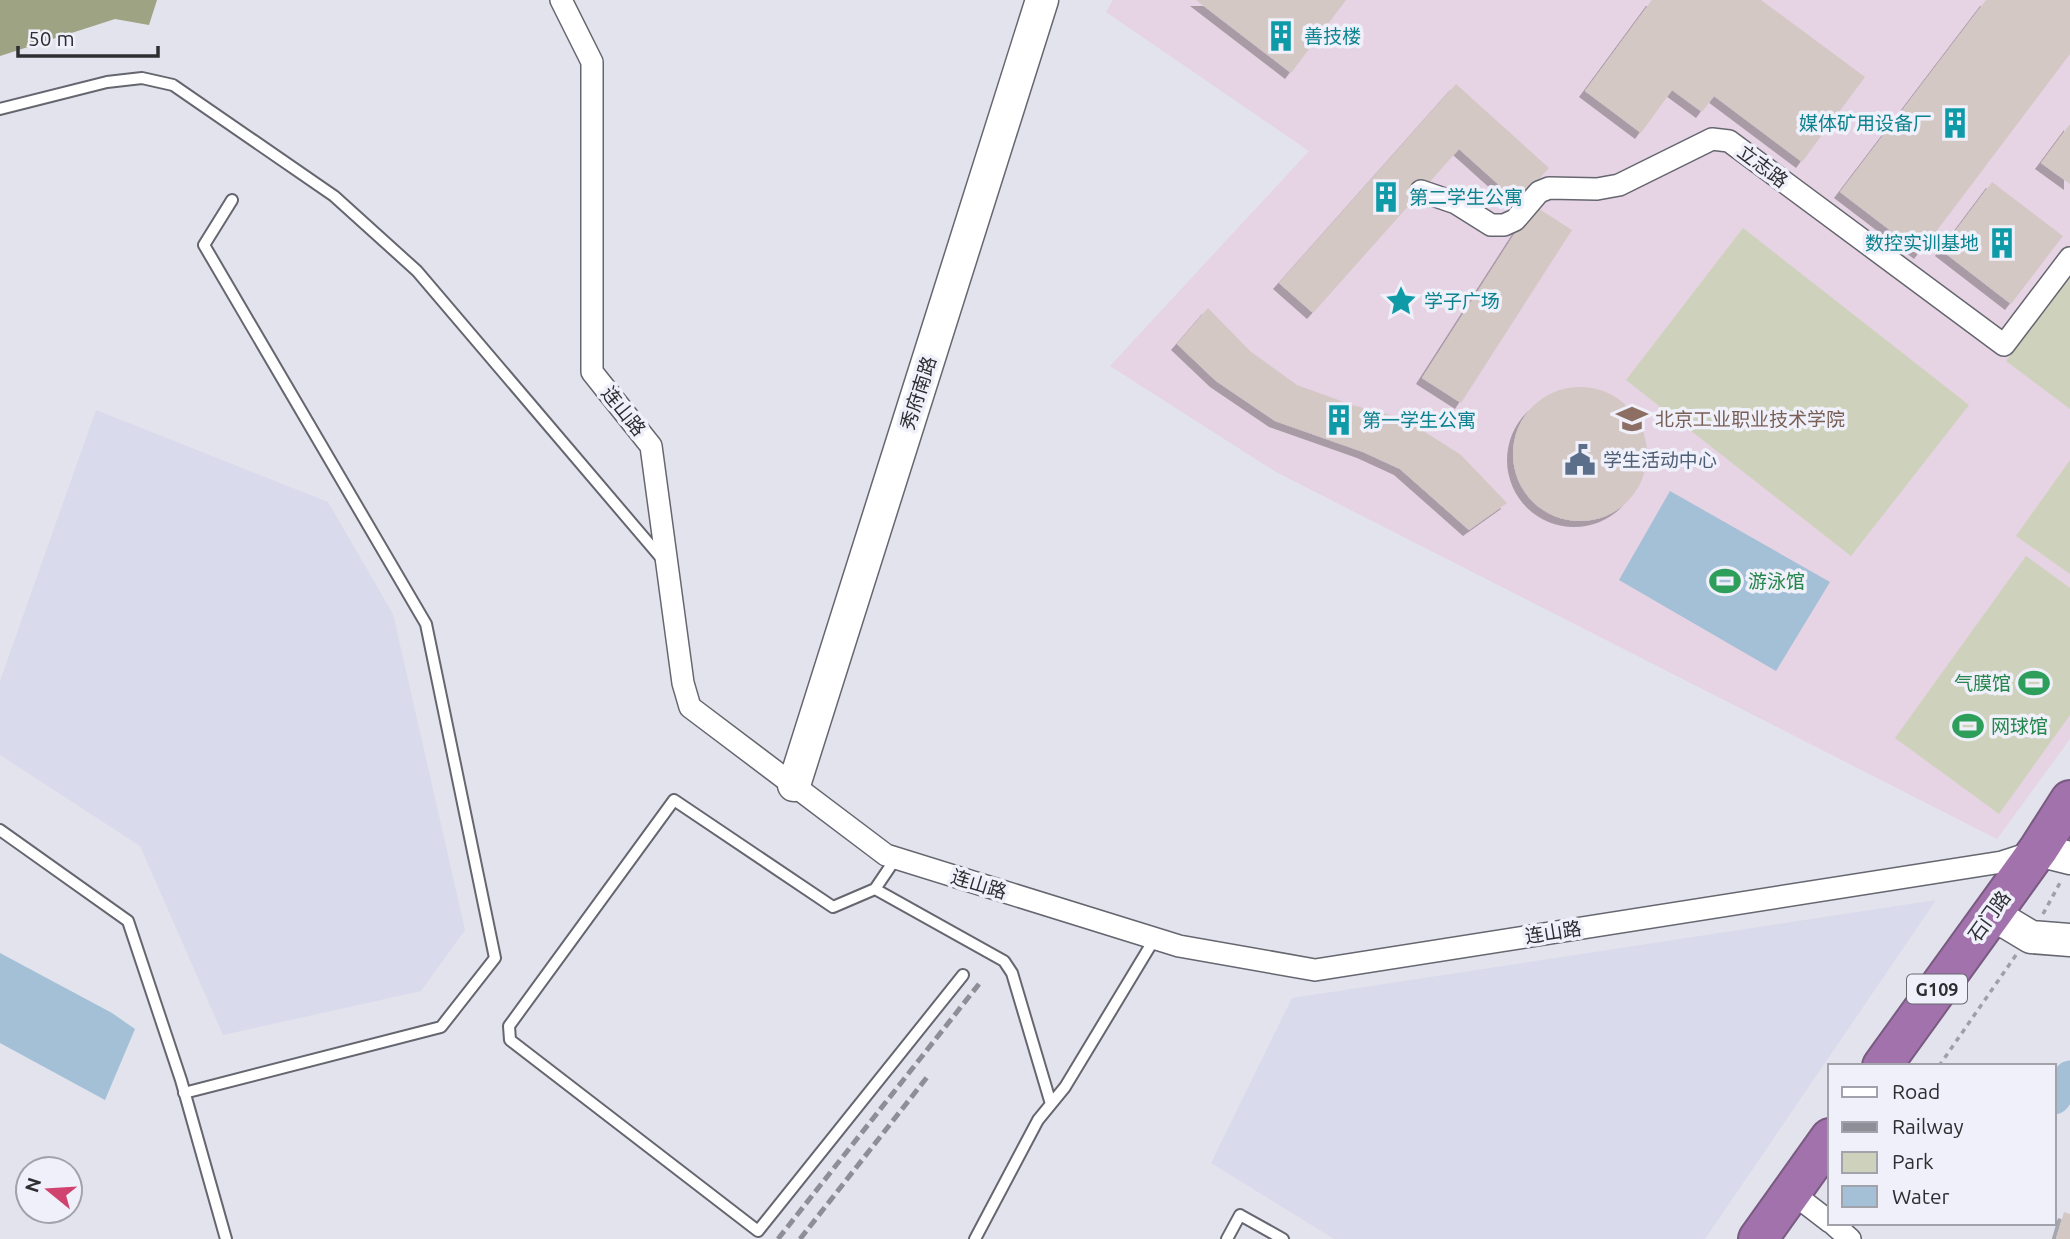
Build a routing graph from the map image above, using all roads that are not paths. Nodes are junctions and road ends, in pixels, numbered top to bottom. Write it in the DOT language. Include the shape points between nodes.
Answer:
graph roads {
  1 [pos="561,0"];
  2 [pos="1042,0"];
  3 [pos="0,109"];
  4 [pos="1421,191"];
  5 [pos="232,200"];
  6 [pos="2070,258"];
  7 [pos="667,565"];
  8 [pos="794,785"];
  9 [pos="2070,800"];
  10 [pos="0,830"];
  11 [pos="2061,857"];
  12 [pos="897,858"];
  13 [pos="875,889"];
  14 [pos="2011,925"];
  15 [pos="1155,938"];
  16 [pos="2070,940"];
  17 [pos="963,975"];
  18 [pos="1884,1064"];
  19 [pos="1913,1064"];
  20 [pos="184,1093"];
  21 [pos="1051,1104"];
  22 [pos="1828,1150"];
  23 [pos="1819,1205"];
  24 [pos="1837,1225"];
  25 [pos="755,1235"];
  26 [pos="226,1239"];
  27 [pos="975,1239"];
  28 [pos="1227,1239"];
  29 [pos="1283,1239"];
  30 [pos="1758,1239"];
  31 [pos="1789,1239"];
  32 [pos="1850,1239"];
  1 -- 7 [label="street, 连山路" via="592,62 592,372 651,446"];
  2 -- 8 [label="street, 秀府南路"];
  3 -- 7 [label="lane" via="107,82 142,78 173,85 334,196 417,271"];
  4 -- 6 [label="street, 立志路" via="1456,203 1491,225 1504,225 1549,188 1619,185 1712,139 1729,141 2004,345"];
  5 -- 20 [label="lane" via="204,244 426,625 495,958 441,1027"];
  7 -- 8 [label="street, 连山路" via="690,707"];
  8 -- 12 [label="street, 连山路" via="886,855"];
  9 -- 11 [label="highway, 石门路 / G109"];
  10 -- 20 [label="lane" via="128,921"];
  11 -- 14 [label="highway, 石门路 / G109"];
  11 -- 15 [label="street, 连山路" via="2002,862 1315,970"];
  12 -- 13 [label="lane"];
  12 -- 15 [label="street, 连山路"];
  13 -- 21 [label="lane" via="1004,961 1012,973"];
  13 -- 25 [label="lane" via="833,907 674,800 509,1026 510,1040"];
  14 -- 16 [label="street"];
  14 -- 18 [label="highway, 石门路 / G109"];
  14 -- 19 [label="highway, 石门路 / G109"];
  15 -- 21 [label="lane"];
  17 -- 25 [label="lane"];
  20 -- 26 [label="lane"];
  21 -- 27 [label="lane"];
  22 -- 23 [label="highway"];
  23 -- 30 [label="highway"];
  23 -- 31 [label="highway"];
  24 -- 32 [label="street"];
  28 -- 29 [label="lane" via="1240,1214"];
}
